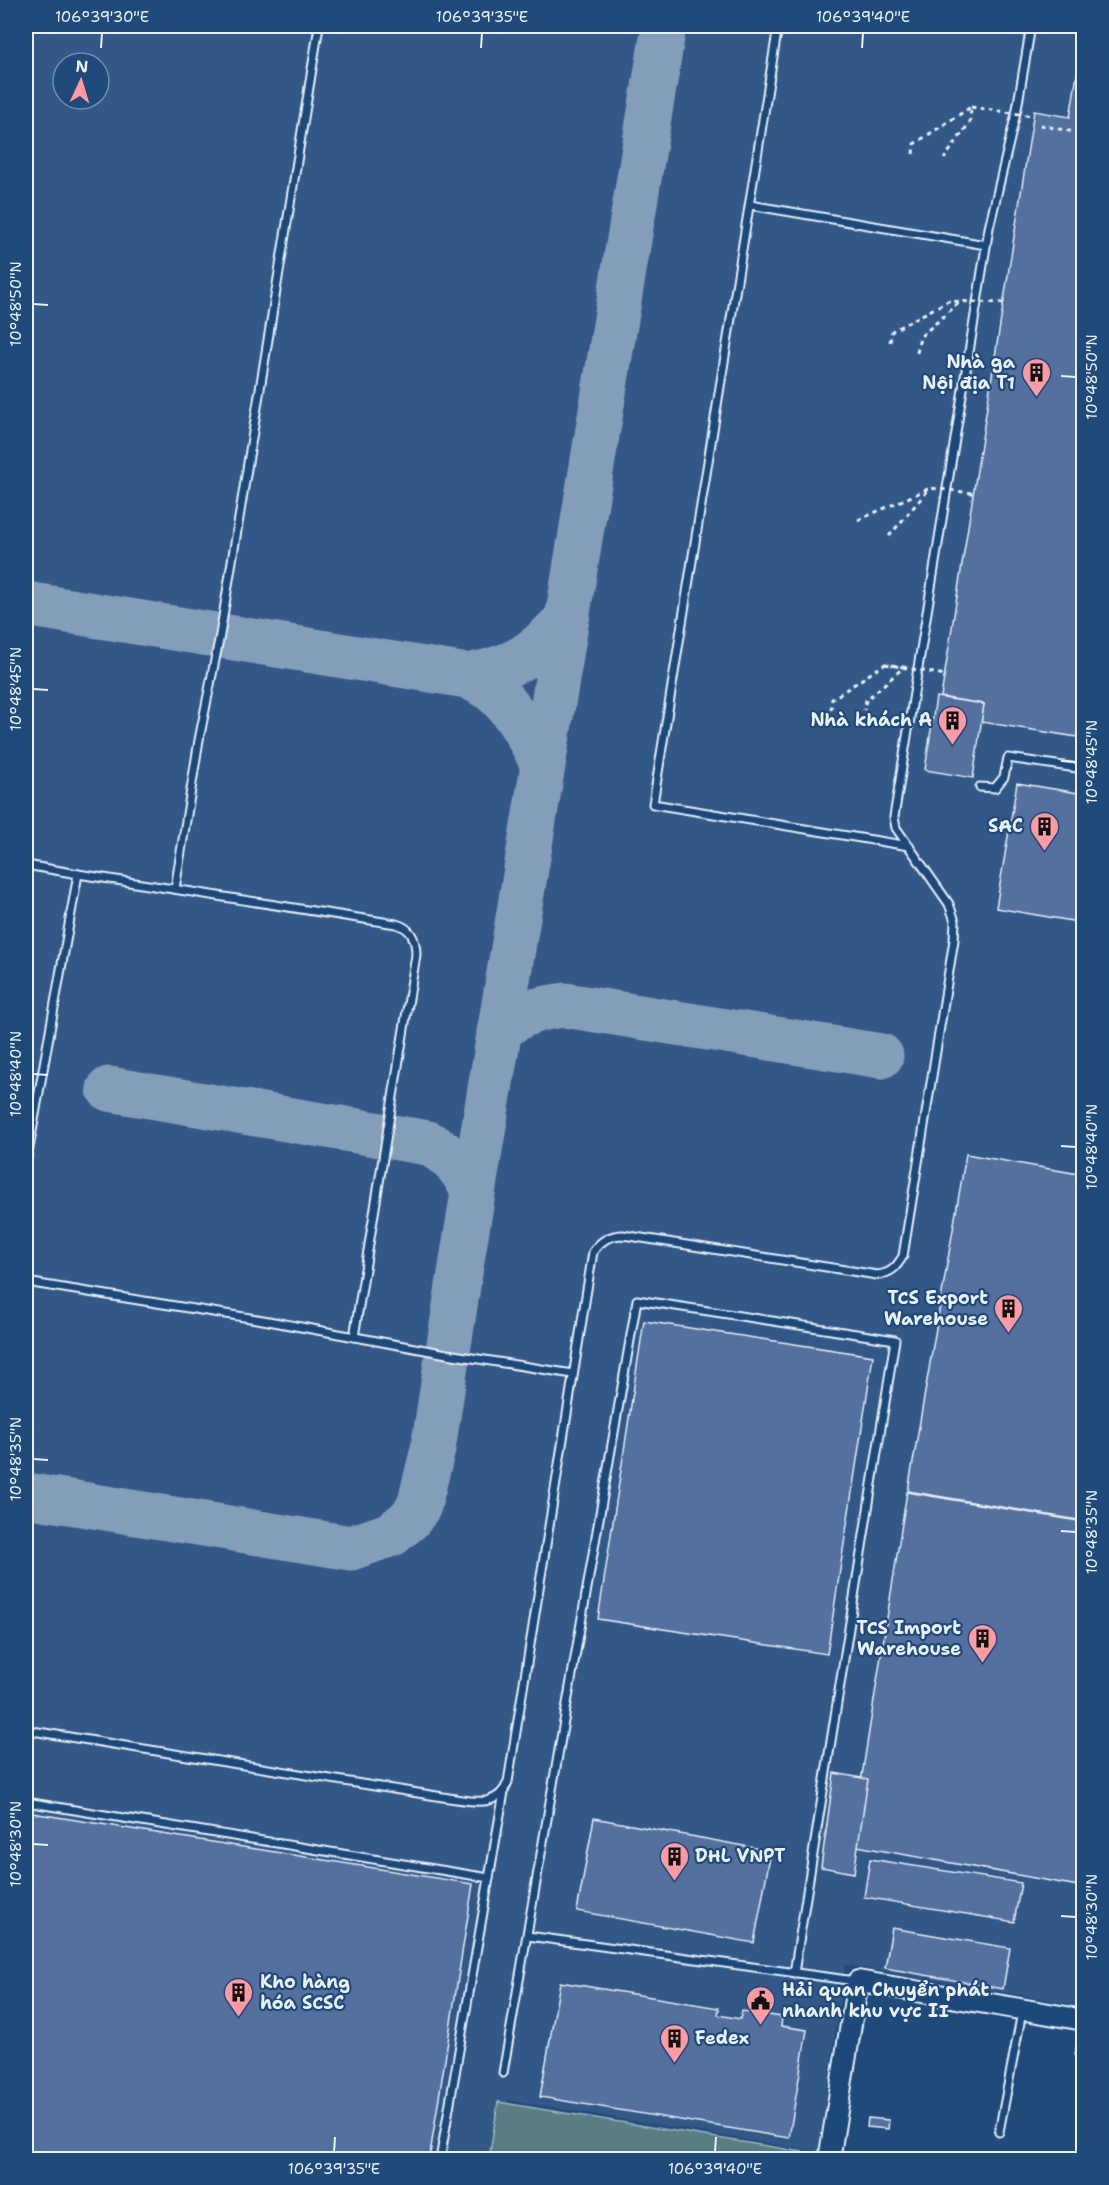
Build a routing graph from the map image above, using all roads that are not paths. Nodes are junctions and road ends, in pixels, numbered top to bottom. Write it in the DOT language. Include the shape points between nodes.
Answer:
graph roads {
  1 [pos="319,26"];
  2 [pos="778,26"];
  3 [pos="1031,26"];
  4 [pos="750,205"];
  5 [pos="986,245"];
  6 [pos="1083,769"];
  7 [pos="980,787"];
  8 [pos="909,846"];
  9 [pos="26,865"];
  10 [pos="78,874"];
  11 [pos="175,889"];
  12 [pos="26,1165"];
  13 [pos="26,1282"];
  14 [pos="354,1337"];
  15 [pos="573,1374"];
  16 [pos="26,1730"];
  17 [pos="504,1791"];
  18 [pos="26,1802"];
  19 [pos="489,1878"];
  20 [pos="528,1936"];
  21 [pos="794,1973"];
  22 [pos="858,1981"];
  23 [pos="1022,2009"];
  24 [pos="1083,2020"];
  25 [pos="503,2073"];
  26 [pos="999,2132"];
  27 [pos="440,2160"];
  28 [pos="829,2160"];
  1 -- 11 [label="lane"];
  2 -- 4 [label="lane"];
  3 -- 5 [label="lane"];
  4 -- 5 [label="lane"];
  4 -- 8 [label="lane" via="653,804"];
  5 -- 8 [label="lane" via="894,817"];
  6 -- 7 [label="lane" via="1008,758 1001,782 995,788"];
  8 -- 15 [label="lane" via="949,904 955,921 905,1247 898,1263 888,1273 866,1274 623,1234 609,1237 593,1252"];
  9 -- 10 [label="lane"];
  10 -- 11 [label="lane"];
  10 -- 12 [label="lane"];
  11 -- 14 [label="lane" via="402,926 415,939"];
  13 -- 14 [label="lane"];
  14 -- 15 [label="lane"];
  15 -- 17 [label="lane"];
  16 -- 17 [label="lane" via="478,1802"];
  17 -- 19 [label="lane"];
  18 -- 19 [label="lane"];
  19 -- 27 [label="lane"];
  20 -- 21 [label="lane"];
  20 -- 21 [label="lane" via="637,1300 896,1340"];
  20 -- 25 [label="lane"];
  21 -- 22 [label="lane"];
  22 -- 23 [label="street"];
  22 -- 28 [label="street"];
  23 -- 24 [label="street"];
  23 -- 26 [label="lane"];
}
